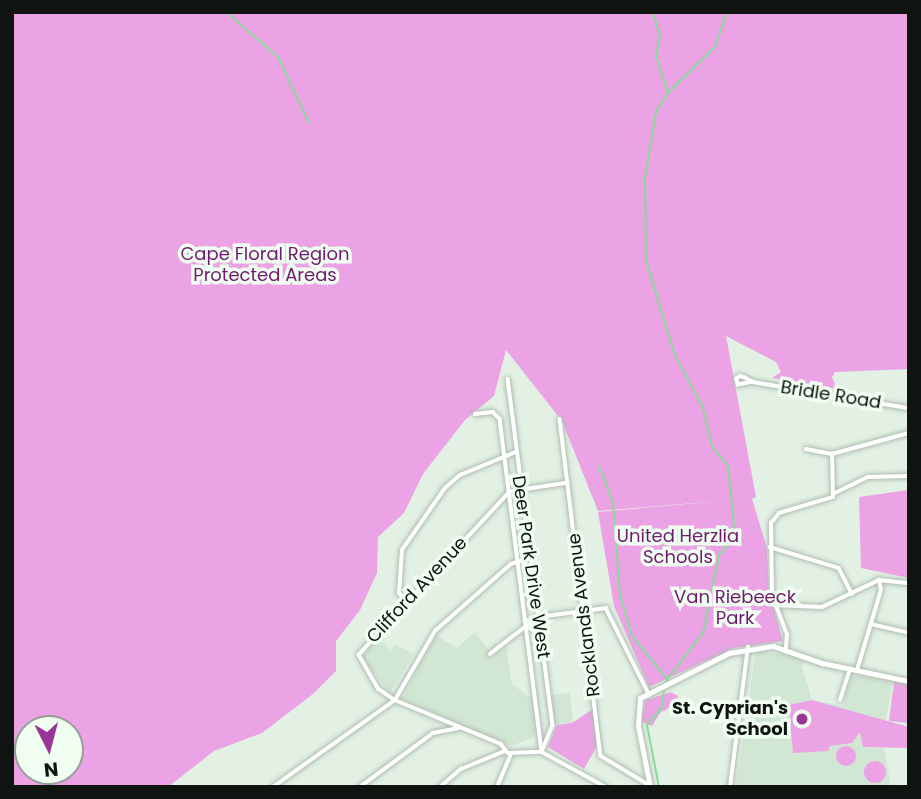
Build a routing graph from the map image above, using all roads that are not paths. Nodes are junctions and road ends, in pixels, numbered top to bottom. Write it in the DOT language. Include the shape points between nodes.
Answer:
graph roads {
  1 [pos="508,379"];
  2 [pos="753,382"];
  3 [pos="909,408"];
  4 [pos="475,414"];
  5 [pos="560,419"];
  6 [pos="909,433"];
  7 [pos="806,449"];
  8 [pos="516,452"];
  9 [pos="505,453"];
  10 [pos="832,454"];
  11 [pos="909,476"];
  12 [pos="568,483"];
  13 [pos="521,490"];
  14 [pos="510,492"];
  15 [pos="835,493"];
  16 [pos="770,547"];
  17 [pos="530,558"];
  18 [pos="519,562"];
  19 [pos="879,580"];
  20 [pos="909,583"];
  21 [pos="852,594"];
  22 [pos="405,601"];
  23 [pos="774,605"];
  24 [pos="583,611"];
  25 [pos="538,617"];
  26 [pos="527,623"];
  27 [pos="872,624"];
  28 [pos="909,633"];
  29 [pos="748,647"];
  30 [pos="786,648"];
  31 [pos="490,654"];
  32 [pos="850,669"];
  33 [pos="857,670"];
  34 [pos="909,681"];
  35 [pos="648,692"];
  36 [pos="395,700"];
  37 [pos="840,701"];
  38 [pos="464,729"];
  39 [pos="552,733"];
  40 [pos="540,734"];
  41 [pos="506,751"];
  42 [pos="542,752"];
  43 [pos="511,754"];
  44 [pos="598,784"];
  45 [pos="649,786"];
  46 [pos="273,787"];
  47 [pos="360,787"];
  48 [pos="440,787"];
  49 [pos="497,787"];
  50 [pos="606,787"];
  51 [pos="730,787"];
  1 -- 8 [label="street, Deer Park Drive West"];
  2 -- 3 [label="street, Bridle Road"];
  4 -- 9 [label="street" via="490,411 499,416"];
  5 -- 12 [label="street, Rocklands Avenue"];
  6 -- 10 [label="street"];
  7 -- 10 [label="street"];
  8 -- 9 [label="street"];
  8 -- 13 [label="street, Deer Park Drive West"];
  9 -- 14 [label="street"];
  9 -- 22 [label="street" via="450,481 404,546 399,593"];
  10 -- 15 [label="street"];
  11 -- 15 [label="street" via="868,477"];
  12 -- 13 [label="street"];
  12 -- 24 [label="street, Rocklands Avenue"];
  13 -- 14 [label="street"];
  13 -- 17 [label="street, Deer Park Drive West"];
  14 -- 18 [label="street"];
  14 -- 22 [label="street, Clifford Avenue"];
  15 -- 16 [label="street" via="827,502 775,515"];
  16 -- 21 [label="street" via="839,568"];
  16 -- 23 [label="street"];
  17 -- 18 [label="street"];
  17 -- 25 [label="street, Deer Park Drive West"];
  18 -- 26 [label="street"];
  18 -- 36 [label="street" via="435,631"];
  19 -- 20 [label="street"];
  19 -- 21 [label="street"];
  19 -- 27 [label="street" via="881,590"];
  21 -- 23 [label="street" via="822,607"];
  22 -- 36 [label="street, Clifford Avenue" via="359,653 379,689"];
  23 -- 30 [label="street" via="787,635"];
  24 -- 25 [label="street"];
  24 -- 35 [label="street" via="606,608"];
  24 -- 45 [label="street, Rocklands Avenue" via="601,756"];
  25 -- 26 [label="street"];
  25 -- 39 [label="street, Deer Park Drive West"];
  26 -- 31 [label="street"];
  26 -- 40 [label="street"];
  27 -- 28 [label="street"];
  27 -- 33 [label="street"];
  29 -- 30 [label="street"];
  29 -- 35 [label="street"];
  29 -- 51 [label="street"];
  30 -- 32 [label="street"];
  32 -- 33 [label="street"];
  32 -- 37 [label="street"];
  33 -- 34 [label="street"];
  35 -- 45 [label="street" via="640,698 638,720"];
  36 -- 38 [label="street"];
  36 -- 46 [label="street"];
  38 -- 41 [label="street" via="501,744"];
  38 -- 47 [label="street" via="433,733"];
  39 -- 40 [label="street"];
  39 -- 42 [label="street"];
  40 -- 42 [label="street"];
  41 -- 43 [label="street"];
  41 -- 48 [label="street" via="461,768"];
  42 -- 43 [label="street"];
  42 -- 44 [label="street"];
  43 -- 49 [label="street"];
  44 -- 50 [label="street"];
}
